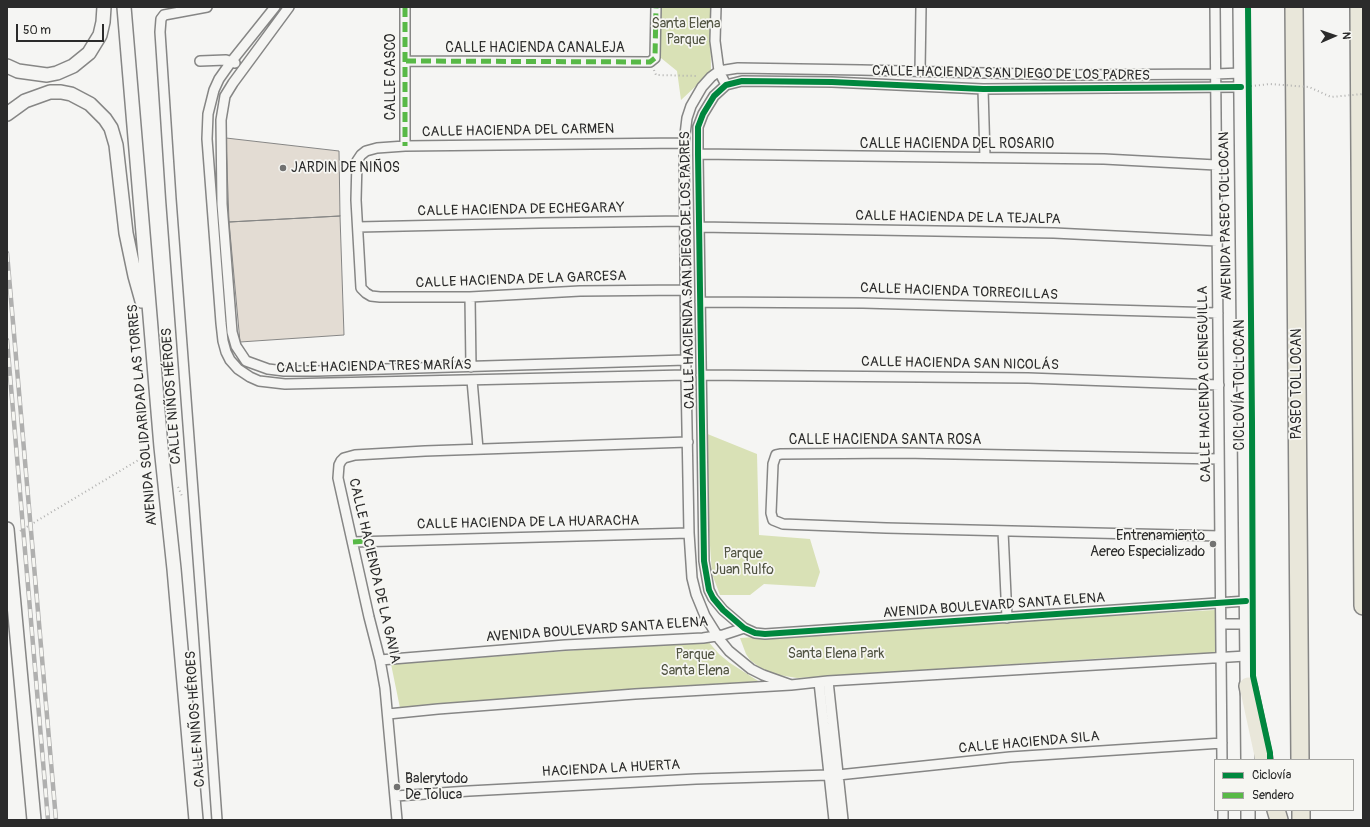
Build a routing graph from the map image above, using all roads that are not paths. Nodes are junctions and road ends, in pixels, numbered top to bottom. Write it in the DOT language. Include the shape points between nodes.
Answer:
graph roads {
  1 [pos="104,7"];
  2 [pos="124,7"];
  3 [pos="207,7"];
  4 [pos="275,7"];
  5 [pos="289,7"];
  6 [pos="404,7"];
  7 [pos="656,7"];
  8 [pos="716,7"];
  9 [pos="921,7"];
  10 [pos="1215,7"];
  11 [pos="1240,7"];
  12 [pos="1294,7"];
  13 [pos="1359,7"];
  14 [pos="200,61"];
  15 [pos="406,61"];
  16 [pos="231,62"];
  17 [pos="7,66"];
  18 [pos="244,67"];
  19 [pos="860,70"];
  20 [pos="920,71"];
  21 [pos="715,74"];
  22 [pos="1215,74"];
  23 [pos="1069,75"];
  24 [pos="862,84"];
  25 [pos="1244,84"];
  26 [pos="726,85"];
  27 [pos="1069,88"];
  28 [pos="1215,88"];
  29 [pos="983,89"];
  30 [pos="7,114"];
  31 [pos="684,143"];
  32 [pos="406,146"];
  33 [pos="698,154"];
  34 [pos="985,157"];
  35 [pos="1216,165"];
  36 [pos="684,220"];
  37 [pos="699,227"];
  38 [pos="358,228"];
  39 [pos="1217,241"];
  40 [pos="699,252"];
  41 [pos="685,253"];
  42 [pos="685,290"];
  43 [pos="470,297"];
  44 [pos="700,302"];
  45 [pos="1218,313"];
  46 [pos="150,326"];
  47 [pos="686,360"];
  48 [pos="246,361"];
  49 [pos="541,364"];
  50 [pos="471,367"];
  51 [pos="420,368"];
  52 [pos="238,369"];
  53 [pos="686,375"];
  54 [pos="701,375"];
  55 [pos="542,378"];
  56 [pos="420,380"];
  57 [pos="472,380"];
  58 [pos="1219,385"];
  59 [pos="688,442"];
  60 [pos="478,449"];
  61 [pos="1219,459"];
  62 [pos="703,478"];
  63 [pos="688,480"];
  64 [pos="1003,531"];
  65 [pos="7,533"];
  66 [pos="689,533"];
  67 [pos="1220,536"];
  68 [pos="352,542"];
  69 [pos="1246,601"];
  70 [pos="1221,602"];
  71 [pos="1363,606"];
  72 [pos="1007,618"];
  73 [pos="1221,624"];
  74 [pos="1246,624"];
  75 [pos="744,628"];
  76 [pos="718,636"];
  77 [pos="1246,656"];
  78 [pos="1221,657"];
  79 [pos="380,660"];
  80 [pos="823,681"];
  81 [pos="791,685"];
  82 [pos="1248,686"];
  83 [pos="388,714"];
  84 [pos="1222,743"];
  85 [pos="1222,759"];
  86 [pos="1248,759"];
  87 [pos="1264,759"];
  88 [pos="1300,759"];
  89 [pos="833,775"];
  90 [pos="396,796"];
  91 [pos="837,809"];
  92 [pos="34,820"];
  93 [pos="196,820"];
  94 [pos="217,820"];
  95 [pos="397,820"];
  96 [pos="834,820"];
  97 [pos="843,820"];
  1 -- 17 [label="main road" via="103,22 97,40 89,53 73,66 47,75 18,71"];
  2 -- 46 [label="main road, AVENIDA SOLIDARIDAD LAS TORRES"];
  3 -- 94 [label="street, CALLE NIÑOS HÉROES" via="164,15 161,19 160,32"];
  4 -- 16 [label="street, CALLE HACIENDA TRES MARÍAS"];
  5 -- 18 [label="street"];
  6 -- 15 [label="street, CALLE CASCO"];
  7 -- 15 [label="street, CALLE HACIENDA CANALEJA" via="656,52 655,58 650,62"];
  8 -- 21 [label="street"];
  9 -- 20 [label="street"];
  10 -- 22 [label="street, CALLE HACIENDA CIENEGUILLA"];
  11 -- 25 [label="main road, AVENIDA PASEO TOLLOCAN"];
  12 -- 88 [label="highway, PASEO TOLLOCAN"];
  13 -- 71 [label="highway"];
  14 -- 16 [label="street"];
  15 -- 32 [label="street, CALLE CASCO"];
  16 -- 18 [label="street"];
  16 -- 52 [label="street, CALLE HACIENDA TRES MARÍAS" via="214,90 208,114 207,139 222,335 226,352"];
  18 -- 48 [label="street" via="225,96 220,120 220,139 222,204 232,332 236,346"];
  19 -- 20 [label="street, CALLE HACIENDA SAN DIEGO DE LOS PADRES"];
  19 -- 21 [label="street, CALLE HACIENDA SAN DIEGO DE LOS PADRES" via="738,68"];
  19 -- 24 [label="street"];
  20 -- 23 [label="street, CALLE HACIENDA SAN DIEGO DE LOS PADRES"];
  21 -- 26 [label="street"];
  21 -- 31 [label="street, CALLE HACIENDA SAN DIEGO DE LOS PADRES" via="702,87 691,106"];
  22 -- 23 [label="street, CALLE HACIENDA SAN DIEGO DE LOS PADRES"];
  22 -- 25 [label="street, CALLE HACIENDA SAN DIEGO DE LOS PADRES"];
  22 -- 28 [label="street, CALLE HACIENDA CIENEGUILLA"];
  23 -- 27 [label="street"];
  24 -- 26 [label="street, CALLE HACIENDA SAN DIEGO DE LOS PADRES" via="742,81"];
  24 -- 29 [label="street, CALLE HACIENDA SAN DIEGO DE LOS PADRES"];
  25 -- 28 [label="street, CALLE HACIENDA SAN DIEGO DE LOS PADRES"];
  25 -- 69 [label="main road, AVENIDA PASEO TOLLOCAN"];
  26 -- 33 [label="street, CALLE HACIENDA SAN DIEGO DE LOS PADRES" via="714,96 703,114 698,127"];
  27 -- 28 [label="street, CALLE HACIENDA SAN DIEGO DE LOS PADRES"];
  27 -- 29 [label="street, CALLE HACIENDA SAN DIEGO DE LOS PADRES"];
  28 -- 35 [label="street, CALLE HACIENDA CIENEGUILLA"];
  29 -- 34 [label="street"];
  30 -- 46 [label="main road" via="25,101 50,92 61,92 90,104 106,119 116,145 126,233 135,276"];
  31 -- 32 [label="street, CALLE HACIENDA DEL CARMEN"];
  31 -- 36 [label="street, CALLE HACIENDA SAN DIEGO DE LOS PADRES"];
  32 -- 38 [label="street, CALLE HACIENDA DEL CARMEN" via="366,151 357,161"];
  33 -- 34 [label="street, CALLE HACIENDA DEL ROSARIO"];
  33 -- 37 [label="street, CALLE HACIENDA SAN DIEGO DE LOS PADRES"];
  34 -- 35 [label="street, CALLE HACIENDA DEL ROSARIO" via="1104,159"];
  35 -- 39 [label="street, CALLE HACIENDA CIENEGUILLA"];
  36 -- 38 [label="street, CALLE HACIENDA DE ECHEGARAY"];
  36 -- 41 [label="street, CALLE HACIENDA SAN DIEGO DE LOS PADRES"];
  37 -- 39 [label="street, CALLE HACIENDA DE LA TEJALPA" via="1054,233"];
  37 -- 40 [label="street, CALLE HACIENDA SAN DIEGO DE LOS PADRES"];
  38 -- 43 [label="street, CALLE HACIENDA DE LA GARCESA" via="361,288 366,293 380,297"];
  39 -- 45 [label="street, CALLE HACIENDA CIENEGUILLA"];
  40 -- 41 [label="street"];
  40 -- 44 [label="street, CALLE HACIENDA SAN DIEGO DE LOS PADRES"];
  41 -- 42 [label="street, CALLE HACIENDA SAN DIEGO DE LOS PADRES"];
  42 -- 43 [label="street, CALLE HACIENDA DE LA GARCESA" via="580,291"];
  42 -- 47 [label="street, CALLE HACIENDA SAN DIEGO DE LOS PADRES"];
  43 -- 50 [label="street"];
  44 -- 45 [label="street, CALLE HACIENDA TORRECILLAS" via="863,303"];
  44 -- 54 [label="street, CALLE HACIENDA SAN DIEGO DE LOS PADRES"];
  45 -- 58 [label="street, CALLE HACIENDA CIENEGUILLA"];
  46 -- 93 [label="main road, AVENIDA SOLIDARIDAD LAS TORRES"];
  47 -- 49 [label="street, CALLE HACIENDA TRES MARÍAS"];
  47 -- 53 [label="street, CALLE HACIENDA SAN DIEGO DE LOS PADRES"];
  48 -- 51 [label="street, CALLE HACIENDA TRES MARÍAS" via="268,369 284,371"];
  48 -- 52 [label="street"];
  49 -- 50 [label="street, CALLE HACIENDA TRES MARÍAS"];
  49 -- 55 [label="street"];
  50 -- 51 [label="street, CALLE HACIENDA TRES MARÍAS"];
  51 -- 56 [label="street"];
  52 -- 56 [label="street, CALLE HACIENDA TRES MARÍAS" via="260,381 285,384"];
  53 -- 55 [label="street, CALLE HACIENDA TRES MARÍAS"];
  53 -- 59 [label="street, CALLE HACIENDA SAN DIEGO DE LOS PADRES"];
  54 -- 58 [label="street, CALLE HACIENDA SAN NICOLÁS" via="1028,378"];
  54 -- 62 [label="street, CALLE HACIENDA SAN DIEGO DE LOS PADRES"];
  55 -- 57 [label="street, CALLE HACIENDA TRES MARÍAS"];
  56 -- 57 [label="street, CALLE HACIENDA TRES MARÍAS"];
  57 -- 60 [label="street"];
  58 -- 61 [label="street, CALLE HACIENDA CIENEGUILLA"];
  59 -- 60 [label="street, CALLE HACIENDA DE LA GAVIA"];
  59 -- 63 [label="street, CALLE HACIENDA SAN DIEGO DE LOS PADRES"];
  60 -- 68 [label="street, CALLE HACIENDA DE LA GAVIA" via="355,455 344,458 338,465 338,478"];
  61 -- 64 [label="street, CALLE HACIENDA SANTA ROSA" via="887,453 781,454 776,455 774,459 771,513 773,520 783,524"];
  61 -- 67 [label="street, CALLE HACIENDA CIENEGUILLA"];
  62 -- 63 [label="street"];
  62 -- 75 [label="street, CALLE HACIENDA SAN DIEGO DE LOS PADRES" via="704,561 710,590 717,605"];
  63 -- 66 [label="street, CALLE HACIENDA SAN DIEGO DE LOS PADRES"];
  64 -- 67 [label="street, CALLE HACIENDA SANTA ROSA"];
  64 -- 72 [label="street"];
  65 -- 92 [label="main road"];
  66 -- 68 [label="street, CALLE HACIENDA DE LA HUARACHA"];
  66 -- 76 [label="street, CALLE HACIENDA SAN DIEGO DE LOS PADRES" via="692,578 696,594 705,616"];
  67 -- 70 [label="street, CALLE HACIENDA CIENEGUILLA"];
  68 -- 79 [label="street, CALLE HACIENDA DE LA GAVIA"];
  69 -- 70 [label="street, AVENIDA BOULEVARD SANTA ELENA"];
  69 -- 74 [label="main road, AVENIDA PASEO TOLLOCAN"];
  70 -- 72 [label="street, AVENIDA BOULEVARD SANTA ELENA"];
  70 -- 73 [label="street, CALLE HACIENDA CIENEGUILLA"];
  72 -- 75 [label="street, AVENIDA BOULEVARD SANTA ELENA" via="765,634"];
  73 -- 74 [label="street"];
  73 -- 78 [label="street, CALLE HACIENDA CIENEGUILLA"];
  74 -- 77 [label="main road, AVENIDA PASEO TOLLOCAN"];
  75 -- 76 [label="street, AVENIDA BOULEVARD SANTA ELENA"];
  76 -- 79 [label="street, AVENIDA BOULEVARD SANTA ELENA"];
  76 -- 81 [label="street, CALLE HACIENDA SAN DIEGO DE LOS PADRES" via="729,651 751,669"];
  77 -- 78 [label="street"];
  77 -- 82 [label="main road, AVENIDA PASEO TOLLOCAN"];
  78 -- 80 [label="street"];
  78 -- 84 [label="street, CALLE HACIENDA CIENEGUILLA"];
  79 -- 83 [label="street, CALLE HACIENDA DE LA GAVIA"];
  80 -- 81 [label="street"];
  80 -- 89 [label="street"];
  81 -- 83 [label="street" via="635,694"];
  82 -- 86 [label="main road, AVENIDA PASEO TOLLOCAN"];
  82 -- 87 [label="highway"];
  83 -- 90 [label="street, CALLE HACIENDA DE LA GAVIA"];
  84 -- 85 [label="street, CALLE HACIENDA CIENEGUILLA"];
  84 -- 89 [label="street, CALLE HACIENDA SILA" via="1010,757"];
  89 -- 90 [label="street, HACIENDA LA HUERTA" via="696,778"];
  89 -- 91 [label="street"];
  90 -- 95 [label="street, CALLE HACIENDA DE LA GAVIA"];
  91 -- 96 [label="street"];
  91 -- 97 [label="street"];
}
